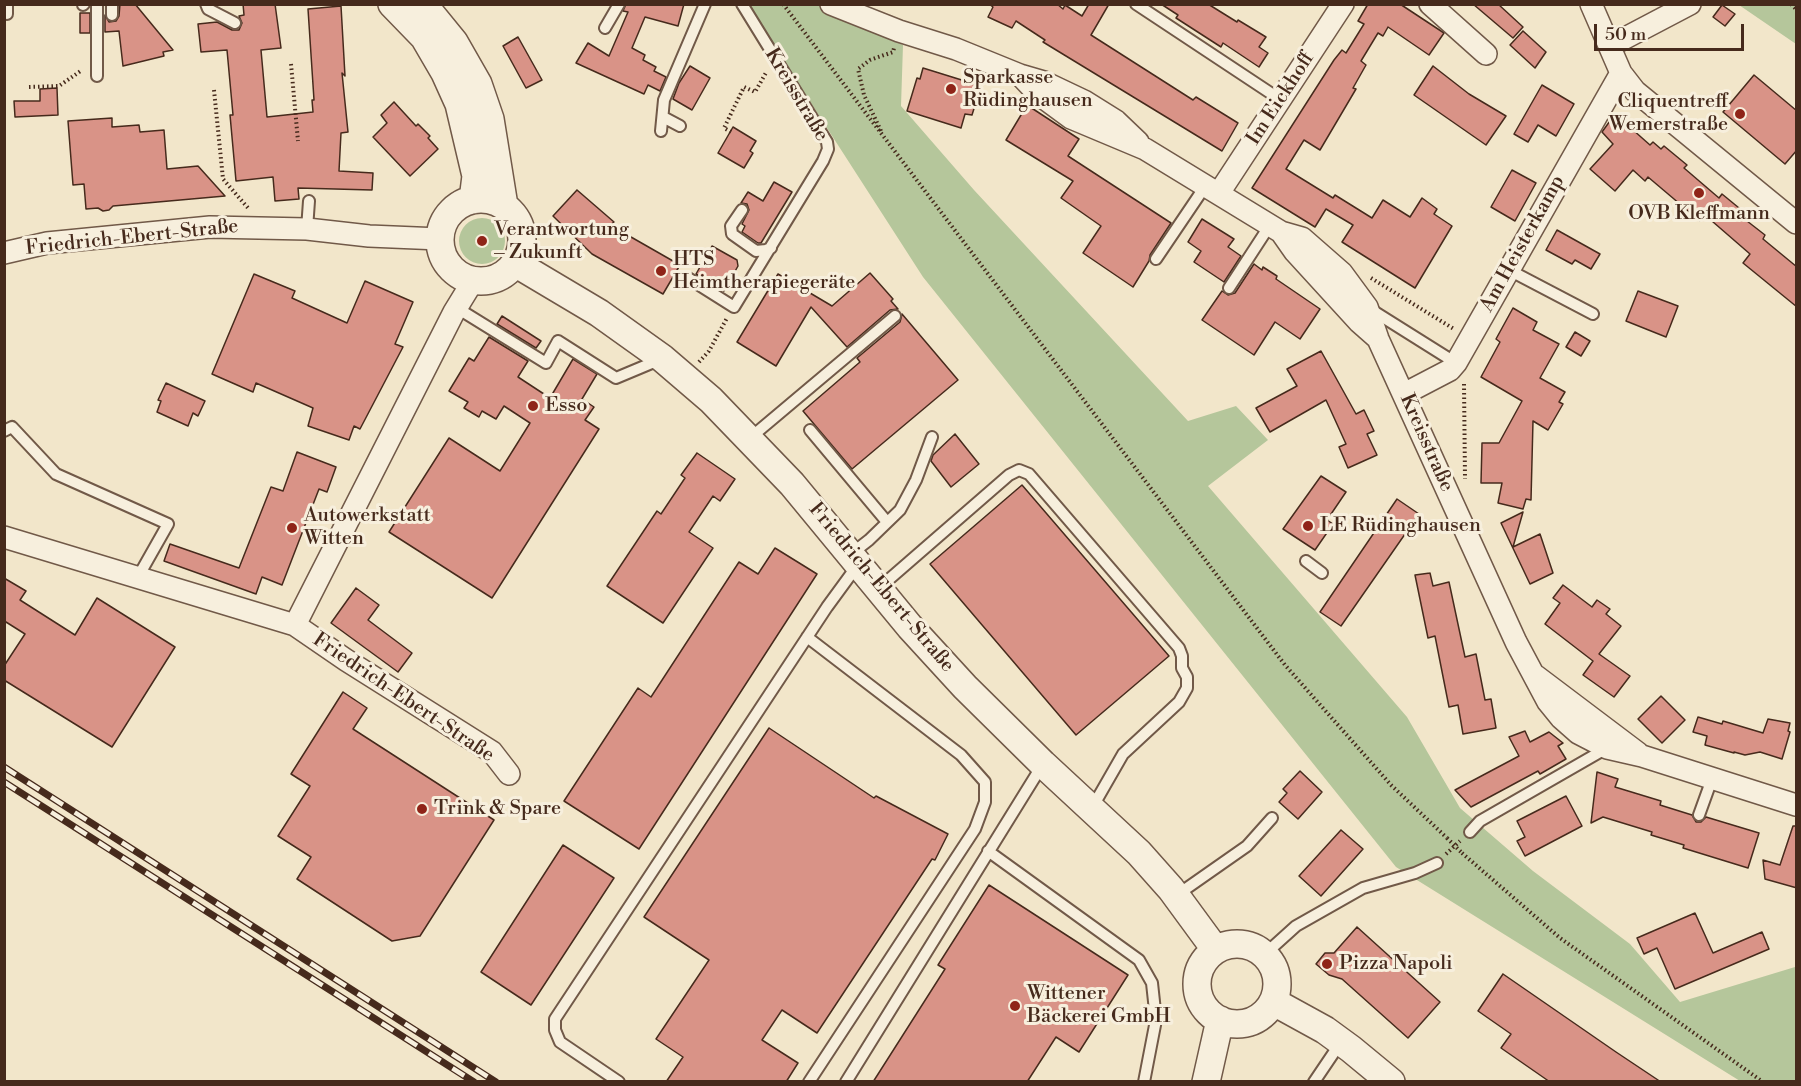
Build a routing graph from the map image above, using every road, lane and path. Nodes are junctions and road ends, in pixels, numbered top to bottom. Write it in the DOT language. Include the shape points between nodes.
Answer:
graph roads {
  1 [pos="97,4"];
  2 [pos="206,4"];
  3 [pos="392,4"];
  4 [pos="423,4"];
  5 [pos="619,4"];
  6 [pos="705,4"];
  7 [pos="742,4"];
  8 [pos="783,4"];
  9 [pos="831,4"];
  10 [pos="1136,4"];
  11 [pos="1343,4"];
  12 [pos="1430,4"];
  13 [pos="1590,4"];
  14 [pos="1690,4"];
  15 [pos="1791,4"];
  16 [pos="1797,9"];
  17 [pos="235,23"];
  18 [pos="604,28"];
  19 [pos="899,31"];
  20 [pos="1610,46"];
  21 [pos="1486,54"];
  22 [pos="97,59"];
  23 [pos="291,64"];
  24 [pos="778,64"];
  25 [pos="1622,73"];
  26 [pos="97,76"];
  27 [pos="29,87"];
  28 [pos="214,90"];
  29 [pos="1281,100"];
  30 [pos="663,117"];
  31 [pos="680,126"];
  32 [pos="662,131"];
  33 [pos="730,132"];
  34 [pos="885,140"];
  35 [pos="298,141"];
  36 [pos="1213,189"];
  37 [pos="473,200"];
  38 [pos="309,201"];
  39 [pos="504,206"];
  40 [pos="742,210"];
  41 [pos="1797,223"];
  42 [pos="264,227"];
  43 [pos="1276,228"];
  44 [pos="307,229"];
  45 [pos="440,239"];
  46 [pos="771,248"];
  47 [pos="14,250"];
  48 [pos="1156,259"];
  49 [pos="515,263"];
  50 [pos="4,267"];
  51 [pos="1509,270"];
  52 [pos="1342,273"];
  53 [pos="688,278"];
  54 [pos="473,281"];
  55 [pos="1229,288"];
  56 [pos="734,307"];
  57 [pos="1367,307"];
  58 [pos="457,308"];
  59 [pos="1593,314"];
  60 [pos="895,316"];
  61 [pos="1378,339"];
  62 [pos="1470,339"];
  63 [pos="662,358"];
  64 [pos="1453,367"];
  65 [pos="686,378"];
  66 [pos="1404,394"];
  67 [pos="810,430"];
  68 [pos="4,431"];
  69 [pos="932,437"];
  70 [pos="750,439"];
  71 [pos="1447,490"];
  72 [pos="887,522"];
  73 [pos="4,537"];
  74 [pos="855,559"];
  75 [pos="1306,561"];
  76 [pos="1322,573"];
  77 [pos="138,577"];
  78 [pos="879,588"];
  79 [pos="294,625"];
  80 [pos="807,637"];
  81 [pos="1612,742"];
  82 [pos="1043,764"];
  83 [pos="508,774"];
  84 [pos="1712,779"];
  85 [pos="1797,805"];
  86 [pos="1091,808"];
  87 [pos="1699,815"];
  88 [pos="1272,818"];
  89 [pos="1470,832"];
  90 [pos="988,851"];
  91 [pos="1437,863"];
  92 [pos="1176,895"];
  93 [pos="1215,950"];
  94 [pos="1265,954"];
  95 [pos="1274,1002"];
  96 [pos="1220,1020"];
  97 [pos="1341,1042"];
  98 [pos="619,1082"];
  99 [pos="809,1082"];
  100 [pos="846,1082"];
  101 [pos="1144,1082"];
  102 [pos="1206,1082"];
  103 [pos="1314,1082"];
  104 [pos="1391,1082"];
  105 [pos="1763,1082"];
  1 -- 22 [label="lane"];
  2 -- 17 [label="lane" via="208,9"];
  3 -- 37 [label="street" via="424,38 459,104 476,176"];
  4 -- 39 [label="street" via="454,42 478,84 490,119"];
  5 -- 18 [label="lane"];
  6 -- 30 [label="lane" via="663,100"];
  7 -- 24 [label="lane, Kreisstraße"];
  8 -- 34 [label="path"];
  9 -- 19 [label="street, Kreisstraße"];
  10 -- 29 [label="lane"];
  11 -- 29 [label="street, Im Eickhoff"];
  12 -- 21 [label="street"];
  13 -- 20 [label="street"];
  14 -- 20 [label="street"];
  15 -- 16 [label="path"];
  19 -- 34 [label="path" via="893,52 858,69 864,95"];
  19 -- 36 [label="street, Kreisstraße" via="1020,75 1071,118 1145,149"];
  20 -- 25 [label="street"];
  22 -- 26 [label="lane"];
  22 -- 27 [label="path" via="59,86"];
  23 -- 35 [label="path"];
  24 -- 33 [label="path" via="767,71 755,92 744,87 724,128"];
  24 -- 46 [label="lane, Kreisstraße" via="828,149"];
  25 -- 41 [label="street" via="1635,91"];
  25 -- 51 [label="street, Am Heisterkamp"];
  28 -- 42 [label="path" via="222,179"];
  29 -- 36 [label="street, Im Eickhoff"];
  30 -- 31 [label="lane"];
  30 -- 32 [label="lane"];
  34 -- 105 [label="path, bridge" via="1285,665 1391,785 1560,938"];
  36 -- 43 [label="street, Kreisstraße"];
  36 -- 48 [label="lane"];
  37 -- 39 [label="street"];
  37 -- 45 [label="street" via="449,214"];
  38 -- 44 [label="lane"];
  39 -- 49 [label="street" via="513,214 522,239"];
  40 -- 46 [label="lane" via="731,226 732,234 756,251"];
  42 -- 44 [label="street, Friedrich-Ebert-Straße"];
  42 -- 47 [label="street, Friedrich-Ebert-Straße" via="210,227 47,240"];
  43 -- 52 [label="street, Kreisstraße" via="1302,238"];
  43 -- 55 [label="lane"];
  43 -- 61 [label="street, Kreisstraße"];
  44 -- 45 [label="street, Friedrich-Ebert-Straße"];
  45 -- 54 [label="street" via="445,261 462,277"];
  46 -- 56 [label="lane"];
  47 -- 50 [label="lane"];
  49 -- 54 [label="street" via="496,279"];
  49 -- 63 [label="street, Friedrich-Ebert-Straße" via="599,313"];
  51 -- 59 [label="lane"];
  51 -- 62 [label="street, Am Heisterkamp"];
  52 -- 57 [label="street, Kreisstraße"];
  52 -- 62 [label="path" via="1352,266"];
  53 -- 56 [label="lane"];
  54 -- 58 [label="street, Friedrich-Ebert-Straße"];
  56 -- 65 [label="path" via="709,351"];
  57 -- 61 [label="street, Kreisstraße"];
  57 -- 64 [label="lane"];
  58 -- 63 [label="lane" via="546,363 558,341 616,378"];
  58 -- 79 [label="street, Friedrich-Ebert-Straße"];
  60 -- 70 [label="lane"];
  61 -- 66 [label="street, Kreisstraße"];
  62 -- 64 [label="street, Am Heisterkamp"];
  63 -- 65 [label="street, Friedrich-Ebert-Straße"];
  64 -- 66 [label="street"];
  64 -- 71 [label="path" via="1464,379 1465,483"];
  65 -- 70 [label="street, Friedrich-Ebert-Straße"];
  66 -- 71 [label="street, Kreisstraße"];
  67 -- 72 [label="lane"];
  68 -- 77 [label="lane" via="12,427 56,474 168,524"];
  69 -- 72 [label="lane" via="916,480 900,510"];
  70 -- 74 [label="street, Friedrich-Ebert-Straße"];
  71 -- 81 [label="street, Kreisstraße" via="1516,642 1548,702 1578,733"];
  72 -- 74 [label="lane"];
  73 -- 77 [label="street, Friedrich-Ebert-Straße"];
  74 -- 78 [label="street, Friedrich-Ebert-Straße"];
  74 -- 80 [label="lane"];
  75 -- 76 [label="lane"];
  77 -- 79 [label="street, Friedrich-Ebert-Straße"];
  78 -- 82 [label="street, Friedrich-Ebert-Straße" via="910,627"];
  78 -- 86 [label="lane" via="1009,475 1019,470 1029,474 1179,648 1187,677 1187,688 1179,702 1123,754"];
  79 -- 83 [label="street, Friedrich-Ebert-Straße" via="492,752"];
  80 -- 98 [label="lane" via="555,1019 560,1042"];
  80 -- 99 [label="lane" via="961,755 985,782 985,802 975,829"];
  81 -- 84 [label="street, Kreisstraße"];
  81 -- 89 [label="lane" via="1480,821"];
  82 -- 86 [label="street, Friedrich-Ebert-Straße"];
  82 -- 90 [label="lane"];
  84 -- 85 [label="street, Kreisstraße"];
  84 -- 87 [label="lane"];
  86 -- 92 [label="street, Friedrich-Ebert-Straße"];
  88 -- 92 [label="lane" via="1247,846"];
  89 -- 91 [label="path"];
  90 -- 100 [label="lane"];
  90 -- 101 [label="lane" via="1139,960 1152,983 1155,1020"];
  91 -- 94 [label="lane" via="1363,888 1296,926"];
  92 -- 93 [label="street, Friedrich-Ebert-Straße"];
  93 -- 94 [label="street" via="1237,943"];
  93 -- 96 [label="street" via="1199,971 1197,991 1205,1008"];
  94 -- 95 [label="street" via="1278,977"];
  95 -- 96 [label="street" via="1258,1019 1248,1023"];
  95 -- 97 [label="street"];
  96 -- 102 [label="street"];
  97 -- 103 [label="lane"];
  97 -- 104 [label="street"];
}
